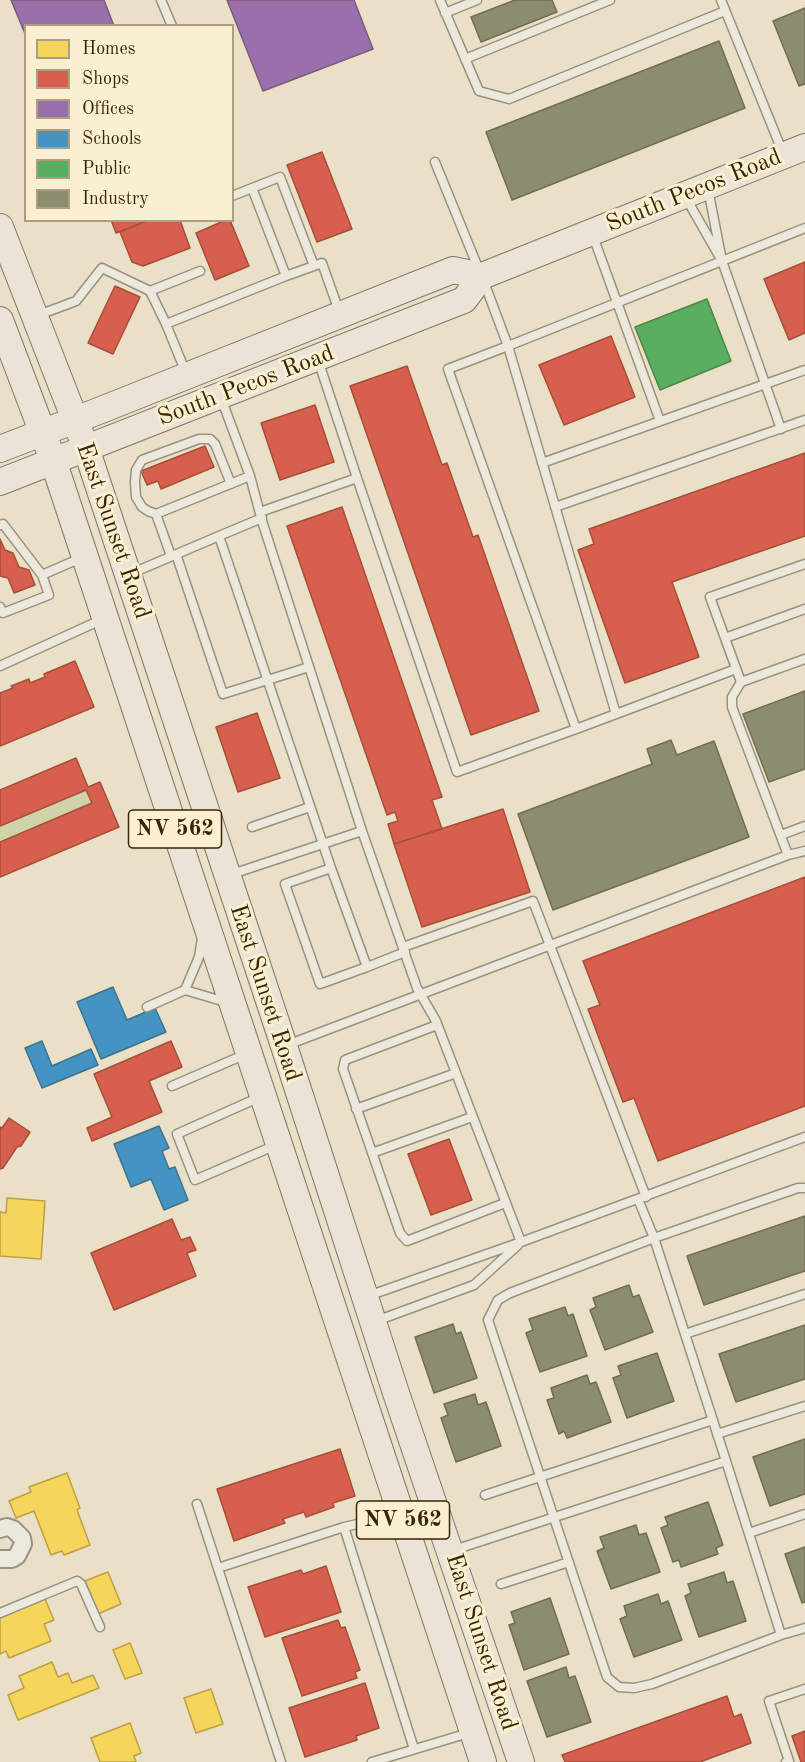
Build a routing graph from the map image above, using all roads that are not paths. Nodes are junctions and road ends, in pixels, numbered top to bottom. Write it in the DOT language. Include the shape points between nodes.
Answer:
graph roads {
  1 [pos="161,0"];
  2 [pos="440,0"];
  3 [pos="477,0"];
  4 [pos="610,0"];
  5 [pos="721,0"];
  6 [pos="725,11"];
  7 [pos="445,13"];
  8 [pos="171,24"];
  9 [pos="465,58"];
  10 [pos="799,151"];
  11 [pos="435,162"];
  12 [pos="252,188"];
  13 [pos="696,191"];
  14 [pos="234,195"];
  15 [pos="0,227"];
  16 [pos="805,228"];
  17 [pos="591,232"];
  18 [pos="722,261"];
  19 [pos="314,266"];
  20 [pos="200,271"];
  21 [pos="286,276"];
  22 [pos="482,276"];
  23 [pos="150,291"];
  24 [pos="617,303"];
  25 [pos="340,315"];
  26 [pos="35,317"];
  27 [pos="0,320"];
  28 [pos="166,324"];
  29 [pos="508,346"];
  30 [pos="317,358"];
  31 [pos="805,370"];
  32 [pos="187,376"];
  33 [pos="766,384"];
  34 [pos="221,396"];
  35 [pos="75,420"];
  36 [pos="805,420"];
  37 [pos="660,421"];
  38 [pos="781,429"];
  39 [pos="42,433"];
  40 [pos="86,448"];
  41 [pos="0,449"];
  42 [pos="53,460"];
  43 [pos="542,463"];
  44 [pos="250,477"];
  45 [pos="357,478"];
  46 [pos="0,482"];
  47 [pos="231,484"];
  48 [pos="555,507"];
  49 [pos="156,514"];
  50 [pos="261,515"];
  51 [pos="0,525"];
  52 [pos="219,536"];
  53 [pos="174,555"];
  54 [pos="85,557"];
  55 [pos="805,564"];
  56 [pos="42,575"];
  57 [pos="128,575"];
  58 [pos="0,607"];
  59 [pos="805,609"];
  60 [pos="105,618"];
  61 [pos="725,638"];
  62 [pos="805,659"];
  63 [pos="0,666"];
  64 [pos="309,666"];
  65 [pos="736,669"];
  66 [pos="267,680"];
  67 [pos="741,682"];
  68 [pos="616,714"];
  69 [pos="576,729"];
  70 [pos="149,752"];
  71 [pos="310,807"];
  72 [pos="805,826"];
  73 [pos="252,827"];
  74 [pos="362,831"];
  75 [pos="781,835"];
  76 [pos="322,844"];
  77 [pos="805,851"];
  78 [pos="788,855"];
  79 [pos="331,868"];
  80 [pos="227,876"];
  81 [pos="200,905"];
  82 [pos="551,944"];
  83 [pos="404,950"];
  84 [pos="367,967"];
  85 [pos="185,990"];
  86 [pos="266,993"];
  87 [pos="421,994"];
  88 [pos="232,1004"];
  89 [pos="147,1007"];
  90 [pos="437,1025"];
  91 [pos="284,1046"];
  92 [pos="249,1053"];
  93 [pos="456,1073"];
  94 [pos="172,1086"];
  95 [pos="263,1096"];
  96 [pos="356,1109"];
  97 [pos="472,1117"];
  98 [pos="805,1137"];
  99 [pos="279,1144"];
  100 [pos="372,1153"];
  101 [pos="805,1188"];
  102 [pos="642,1198"];
  103 [pos="505,1203"];
  104 [pos="654,1238"];
  105 [pos="521,1242"];
  106 [pos="805,1294"];
  107 [pos="364,1297"];
  108 [pos="333,1308"];
  109 [pos="372,1322"];
  110 [pos="342,1334"];
  111 [pos="685,1334"];
  112 [pos="805,1406"];
  113 [pos="713,1420"];
  114 [pos="717,1434"];
  115 [pos="726,1461"];
  116 [pos="540,1477"];
  117 [pos="485,1495"];
  118 [pos="197,1504"];
  119 [pos="401,1514"];
  120 [pos="805,1514"];
  121 [pos="554,1517"];
  122 [pos="344,1527"];
  123 [pos="0,1529"];
  124 [pos="749,1533"];
  125 [pos="450,1551"];
  126 [pos="0,1558"];
  127 [pos="568,1562"];
  128 [pos="218,1568"];
  129 [pos="501,1584"];
  130 [pos="0,1613"];
  131 [pos="100,1627"];
  132 [pos="805,1628"];
  133 [pos="781,1635"];
  134 [pos="805,1689"];
  135 [pos="473,1732"];
  136 [pos="414,1749"];
  137 [pos="281,1762"];
  138 [pos="372,1762"];
  139 [pos="483,1762"];
  140 [pos="521,1762"];
  141 [pos="786,1762"];
  1 -- 8 [label="lane"];
  2 -- 7 [label="lane"];
  3 -- 7 [label="lane"];
  4 -- 9 [label="lane"];
  5 -- 6 [label="lane"];
  6 -- 9 [label="lane" via="509,99 479,91"];
  6 -- 10 [label="lane"];
  7 -- 9 [label="lane"];
  10 -- 13 [label="main road, South Pecos Road"];
  11 -- 22 [label="lane"];
  12 -- 14 [label="lane"];
  12 -- 19 [label="lane" via="280,177"];
  12 -- 21 [label="lane"];
  13 -- 17 [label="main road, South Pecos Road"];
  13 -- 18 [label="lane"];
  13 -- 18 [label="lane"];
  15 -- 26 [label="main road, East Sunset Road / NV 562"];
  16 -- 18 [label="lane"];
  17 -- 22 [label="main road, South Pecos Road"];
  17 -- 24 [label="lane"];
  18 -- 24 [label="lane"];
  18 -- 33 [label="lane"];
  19 -- 21 [label="lane"];
  19 -- 25 [label="lane" via="322,263"];
  20 -- 23 [label="lane"];
  21 -- 28 [label="lane"];
  22 -- 25 [label="main road, South Pecos Road" via="453,270"];
  22 -- 29 [label="lane"];
  22 -- 30 [label="main road, South Pecos Road" via="464,300"];
  23 -- 26 [label="lane" via="102,268 76,301"];
  23 -- 28 [label="lane"];
  24 -- 29 [label="lane"];
  24 -- 37 [label="lane"];
  25 -- 32 [label="main road, South Pecos Road"];
  26 -- 35 [label="main road, East Sunset Road / NV 562"];
  27 -- 39 [label="main road, East Sunset Road / NV 562"];
  28 -- 32 [label="lane"];
  29 -- 43 [label="lane"];
  29 -- 69 [label="lane" via="448,369"];
  30 -- 34 [label="main road, South Pecos Road"];
  30 -- 45 [label="lane"];
  31 -- 33 [label="lane"];
  32 -- 35 [label="main road, South Pecos Road"];
  33 -- 37 [label="lane"];
  33 -- 38 [label="lane"];
  34 -- 40 [label="main road, South Pecos Road"];
  34 -- 44 [label="lane"];
  35 -- 39 [label="main road, South Pecos Road"];
  35 -- 40 [label="main road, East Sunset Road / NV 562"];
  36 -- 38 [label="lane"];
  37 -- 43 [label="lane"];
  38 -- 48 [label="lane"];
  39 -- 41 [label="main road, South Pecos Road"];
  39 -- 42 [label="main road, East Sunset Road / NV 562"];
  40 -- 42 [label="main road, South Pecos Road"];
  40 -- 57 [label="main road, East Sunset Road / NV 562"];
  42 -- 46 [label="main road, South Pecos Road"];
  42 -- 54 [label="main road, East Sunset Road / NV 562"];
  43 -- 48 [label="lane"];
  44 -- 47 [label="lane"];
  44 -- 50 [label="lane"];
  45 -- 50 [label="lane"];
  45 -- 69 [label="lane" via="457,772"];
  47 -- 49 [label="lane"];
  47 -- 49 [label="lane" via="210,440 199,439 142,460 136,470 136,497 142,507"];
  48 -- 68 [label="lane"];
  49 -- 53 [label="lane"];
  50 -- 52 [label="lane"];
  50 -- 64 [label="lane"];
  51 -- 56 [label="lane"];
  52 -- 53 [label="lane"];
  52 -- 66 [label="lane"];
  53 -- 57 [label="lane"];
  53 -- 66 [label="lane" via="223,694"];
  54 -- 56 [label="lane"];
  54 -- 60 [label="main road, East Sunset Road / NV 562"];
  55 -- 61 [label="lane" via="710,597"];
  56 -- 58 [label="lane" via="49,595 3,613"];
  57 -- 80 [label="main road, East Sunset Road / NV 562"];
  59 -- 61 [label="lane"];
  60 -- 63 [label="lane"];
  60 -- 70 [label="main road, East Sunset Road / NV 562"];
  61 -- 65 [label="lane"];
  62 -- 67 [label="lane"];
  64 -- 66 [label="lane"];
  64 -- 74 [label="lane"];
  65 -- 67 [label="lane"];
  65 -- 68 [label="lane"];
  66 -- 71 [label="lane"];
  67 -- 75 [label="lane" via="732,697 732,707"];
  68 -- 69 [label="lane"];
  70 -- 80 [label="main road" via="160,757 170,771 198,846 219,875"];
  70 -- 81 [label="main road, East Sunset Road / NV 562"];
  71 -- 73 [label="lane"];
  71 -- 76 [label="lane"];
  72 -- 75 [label="lane"];
  74 -- 76 [label="lane"];
  74 -- 83 [label="lane"];
  75 -- 78 [label="lane"];
  76 -- 79 [label="lane"];
  76 -- 80 [label="lane"];
  77 -- 78 [label="lane"];
  78 -- 82 [label="lane"];
  79 -- 84 [label="lane"];
  79 -- 84 [label="lane" via="285,884 320,984"];
  80 -- 86 [label="main road, East Sunset Road / NV 562"];
  81 -- 85 [label="lane" via="203,933 199,957"];
  81 -- 86 [label="main road" via="216,902 251,979 259,991"];
  81 -- 88 [label="main road, East Sunset Road / NV 562"];
  82 -- 83 [label="lane" via="533,901"];
  82 -- 87 [label="lane"];
  82 -- 102 [label="lane"];
  83 -- 84 [label="lane"];
  83 -- 87 [label="lane"];
  85 -- 88 [label="lane"];
  85 -- 89 [label="lane"];
  86 -- 91 [label="main road, East Sunset Road / NV 562"];
  87 -- 90 [label="lane"];
  87 -- 91 [label="lane"];
  88 -- 92 [label="main road, East Sunset Road / NV 562"];
  90 -- 93 [label="lane"];
  90 -- 96 [label="lane" via="345,1059 343,1069"];
  91 -- 107 [label="main road, East Sunset Road / NV 562"];
  92 -- 94 [label="lane"];
  92 -- 95 [label="main road, East Sunset Road / NV 562"];
  93 -- 96 [label="lane"];
  93 -- 97 [label="lane"];
  95 -- 99 [label="main road, East Sunset Road / NV 562"];
  95 -- 99 [label="lane" via="177,1134 195,1180"];
  96 -- 100 [label="lane"];
  97 -- 100 [label="lane"];
  97 -- 103 [label="lane"];
  98 -- 102 [label="lane"];
  99 -- 108 [label="main road, East Sunset Road / NV 562"];
  100 -- 103 [label="lane" via="400,1233 407,1241"];
  101 -- 104 [label="lane"];
  102 -- 104 [label="lane"];
  102 -- 105 [label="lane"];
  103 -- 105 [label="lane"];
  104 -- 111 [label="lane"];
  104 -- 116 [label="lane" via="510,1293 498,1300 488,1320"];
  105 -- 107 [label="lane"];
  105 -- 109 [label="lane" via="474,1285"];
  106 -- 111 [label="lane"];
  107 -- 108 [label="main road"];
  107 -- 109 [label="main road, East Sunset Road / NV 562"];
  108 -- 110 [label="main road, East Sunset Road / NV 562"];
  109 -- 110 [label="main road"];
  109 -- 125 [label="main road, East Sunset Road / NV 562"];
  110 -- 119 [label="main road, East Sunset Road / NV 562"];
  111 -- 113 [label="lane"];
  112 -- 114 [label="lane"];
  113 -- 114 [label="lane"];
  113 -- 116 [label="lane"];
  114 -- 115 [label="lane"];
  115 -- 121 [label="lane"];
  115 -- 124 [label="lane"];
  116 -- 117 [label="lane"];
  116 -- 121 [label="lane"];
  118 -- 128 [label="lane"];
  119 -- 122 [label="lane"];
  119 -- 135 [label="main road, East Sunset Road / NV 562"];
  120 -- 124 [label="lane"];
  121 -- 125 [label="lane"];
  121 -- 127 [label="lane"];
  122 -- 128 [label="lane"];
  122 -- 136 [label="lane"];
  123 -- 126 [label="street" via="13,1529 23,1544 17,1556"];
  124 -- 133 [label="lane"];
  125 -- 140 [label="main road, East Sunset Road / NV 562"];
  127 -- 129 [label="lane"];
  127 -- 133 [label="lane" via="607,1677 619,1687 634,1689 652,1684"];
  128 -- 137 [label="lane"];
  130 -- 131 [label="lane" via="77,1581"];
  132 -- 133 [label="lane"];
  134 -- 141 [label="lane" via="769,1701 789,1761"];
  135 -- 136 [label="lane"];
  135 -- 139 [label="main road, East Sunset Road / NV 562"];
  136 -- 138 [label="lane"];
}
